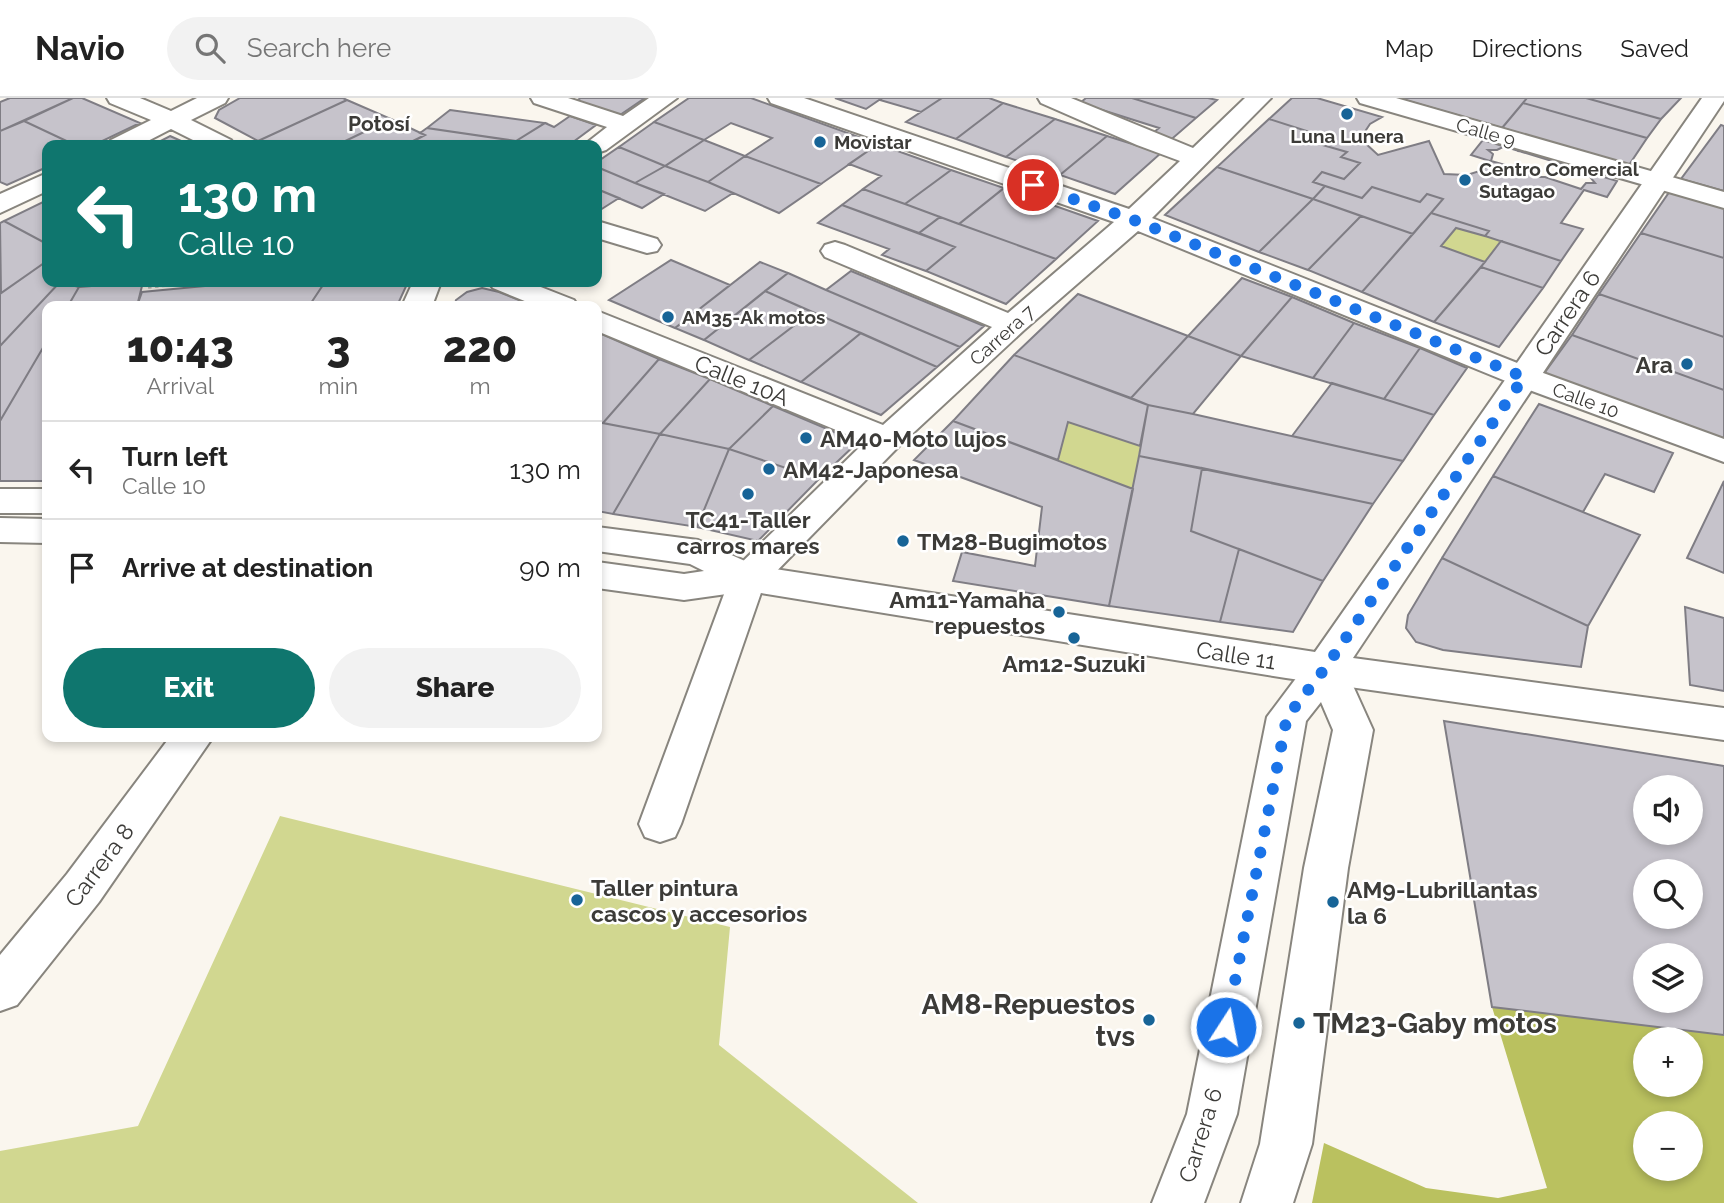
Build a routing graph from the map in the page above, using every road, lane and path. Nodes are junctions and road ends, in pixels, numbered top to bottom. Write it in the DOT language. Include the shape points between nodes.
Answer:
graph roads {
  1 [pos="119,98"];
  2 [pos="216,98"];
  3 [pos="543,98"];
  4 [pos="665,98"];
  5 [pos="780,98"];
  6 [pos="1050,98"];
  7 [pos="1259,98"];
  8 [pos="1369,98"];
  9 [pos="1714,98"];
  10 [pos="172,120"];
  11 [pos="626,125"];
  12 [pos="130,140"];
  13 [pos="212,140"];
  14 [pos="602,142"];
  15 [pos="1197,158"];
  16 [pos="1658,181"];
  17 [pos="42,184"];
  18 [pos="1724,200"];
  19 [pos="0,205"];
  20 [pos="1134,220"];
  21 [pos="602,231"];
  22 [pos="647,245"];
  23 [pos="835,251"];
  24 [pos="516,287"];
  25 [pos="550,301"];
  26 [pos="602,322"];
  27 [pos="1012,325"];
  28 [pos="1524,377"];
  29 [pos="887,439"];
  30 [pos="1724,451"];
  31 [pos="0,501"];
  32 [pos="42,501"];
  33 [pos="0,530"];
  34 [pos="42,531"];
  35 [pos="602,540"];
  36 [pos="602,576"];
  37 [pos="748,578"];
  38 [pos="1326,667"];
  39 [pos="1724,724"];
  40 [pos="189,742"];
  41 [pos="660,824"];
  42 [pos="0,990"];
  43 [pos="1178,1203"];
  44 [pos="1267,1203"];
  1 -- 10 [label="street"];
  2 -- 10 [label="street"];
  3 -- 11 [label="street"];
  4 -- 11 [label="street"];
  5 -- 20 [label="street, Calle 10"];
  6 -- 15 [label="street"];
  7 -- 15 [label="street, Carrera 7"];
  8 -- 16 [label="street, Calle 9"];
  9 -- 16 [label="street, Carrera 6"];
  10 -- 12 [label="street"];
  10 -- 13 [label="street"];
  11 -- 14 [label="street"];
  15 -- 20 [label="street, Carrera 7"];
  16 -- 18 [label="street, Calle 9"];
  16 -- 28 [label="street, Carrera 6"];
  17 -- 19 [label="street"];
  20 -- 27 [label="street, Carrera 7"];
  20 -- 28 [label="street, Calle 10"];
  21 -- 22 [label="street"];
  23 -- 27 [label="street"];
  24 -- 25 [label="street"];
  26 -- 29 [label="street, Calle 10A"];
  27 -- 29 [label="street, Carrera 7"];
  28 -- 30 [label="street, Calle 10"];
  28 -- 38 [label="street, Carrera 6"];
  29 -- 37 [label="street, Carrera 7"];
  31 -- 32 [label="street"];
  33 -- 34 [label="street"];
  35 -- 37 [label="street, Calle 11" via="698,553"];
  36 -- 37 [label="street, Calle 11" via="684,587"];
  37 -- 38 [label="street, Calle 11"];
  37 -- 41 [label="street"];
  38 -- 39 [label="street, Calle 11"];
  38 -- 43 [label="street, Carrera 6" via="1287,717 1212,1114"];
  38 -- 44 [label="street" via="1353,730 1326,868 1286,1144"];
  40 -- 42 [label="street, Carrera 8" via="83,888"];
}
